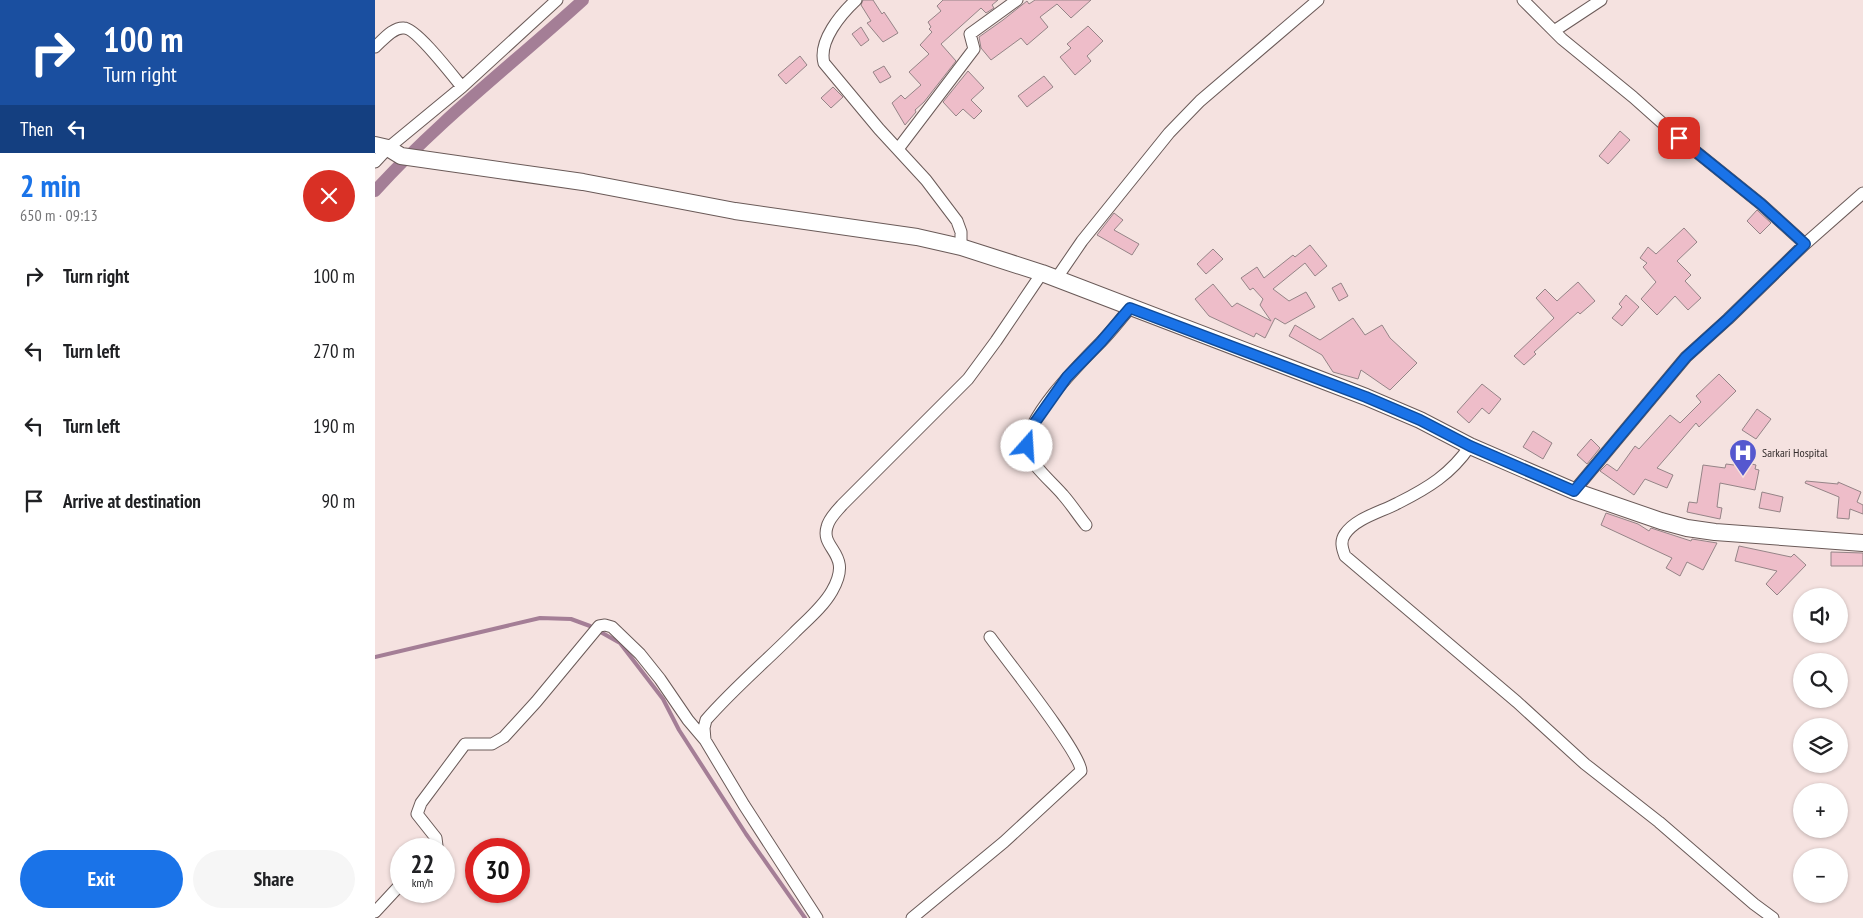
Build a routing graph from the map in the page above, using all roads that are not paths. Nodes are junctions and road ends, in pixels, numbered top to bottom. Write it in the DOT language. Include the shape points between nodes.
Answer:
graph roads {
  1 [pos="557,0"];
  2 [pos="856,0"];
  3 [pos="1017,0"];
  4 [pos="1319,0"];
  5 [pos="1523,0"];
  6 [pos="1601,0"];
  7 [pos="1553,31"];
  8 [pos="375,47"];
  9 [pos="462,87"];
  10 [pos="898,149"];
  11 [pos="395,152"];
  12 [pos="375,162"];
  13 [pos="1863,193"];
  14 [pos="1805,244"];
  15 [pos="961,247"];
  16 [pos="1049,276"];
  17 [pos="1130,308"];
  18 [pos="1470,446"];
  19 [pos="1574,491"];
  20 [pos="1086,525"];
  21 [pos="1863,543"];
  22 [pos="990,637"];
  23 [pos="705,740"];
  24 [pos="436,838"];
  25 [pos="390,896"];
  26 [pos="375,912"];
  27 [pos="817,918"];
  28 [pos="912,918"];
  29 [pos="1773,918"];
  1 -- 9 [label="street"];
  2 -- 10 [label="street" via="843,13 826,41 824,63"];
  3 -- 10 [label="street" via="971,34 974,50"];
  4 -- 16 [label="street" via="1200,100"];
  5 -- 7 [label="street"];
  6 -- 7 [label="street"];
  7 -- 14 [label="street"];
  8 -- 9 [label="street" via="396,29 409,29"];
  9 -- 11 [label="street"];
  10 -- 15 [label="street" via="957,221"];
  11 -- 12 [label="street"];
  11 -- 15 [label="main road" via="583,182 735,211 917,237"];
  13 -- 14 [label="street"];
  14 -- 19 [label="street" via="1686,357"];
  15 -- 16 [label="main road"];
  16 -- 17 [label="main road"];
  16 -- 23 [label="street" via="968,378 830,520 826,532 841,568 838,580 812,615 706,720 703,728"];
  17 -- 18 [label="main road" via="1366,397"];
  17 -- 20 [label="street" via="1067,377 1028,436 1030,458"];
  18 -- 19 [label="main road"];
  18 -- 29 [label="street" via="1454,467 1438,480 1352,526 1342,541 1345,556 1585,764"];
  19 -- 21 [label="main road" via="1687,528"];
  22 -- 28 [label="street" via="1064,739 1081,765 1081,771 1004,842"];
  23 -- 24 [label="street" via="640,654 612,627 605,625 596,629 510,731 491,744 465,744 421,803 417,814"];
  23 -- 27 [label="street" via="743,806"];
  25 -- 26 [label="street"];
}
